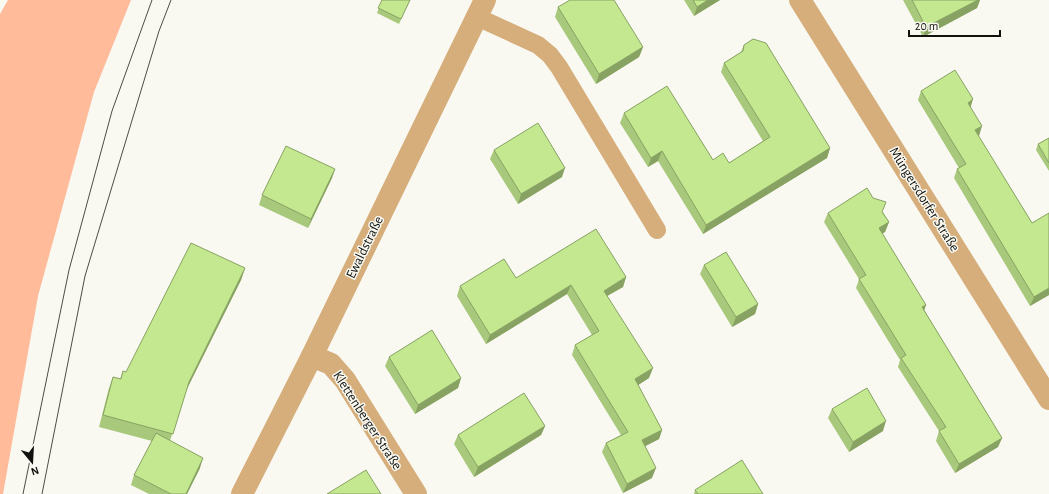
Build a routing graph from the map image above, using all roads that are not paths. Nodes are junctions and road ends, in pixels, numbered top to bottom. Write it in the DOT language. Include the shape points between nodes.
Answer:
graph roads {
  1 [pos="800,0"];
  2 [pos="481,8"];
  3 [pos="657,230"];
  4 [pos="312,356"];
  5 [pos="1049,399"];
  6 [pos="242,494"];
  7 [pos="416,494"];
  1 -- 5 [label="street, Müngersdorfer Straße"];
  2 -- 3 [label="lane" via="538,45 559,66"];
  2 -- 4 [label="street, Ewaldstraße"];
  4 -- 6 [label="street, Ewaldstraße"];
  4 -- 7 [label="street, Klettenberger Straße" via="330,364 345,380"];
}
